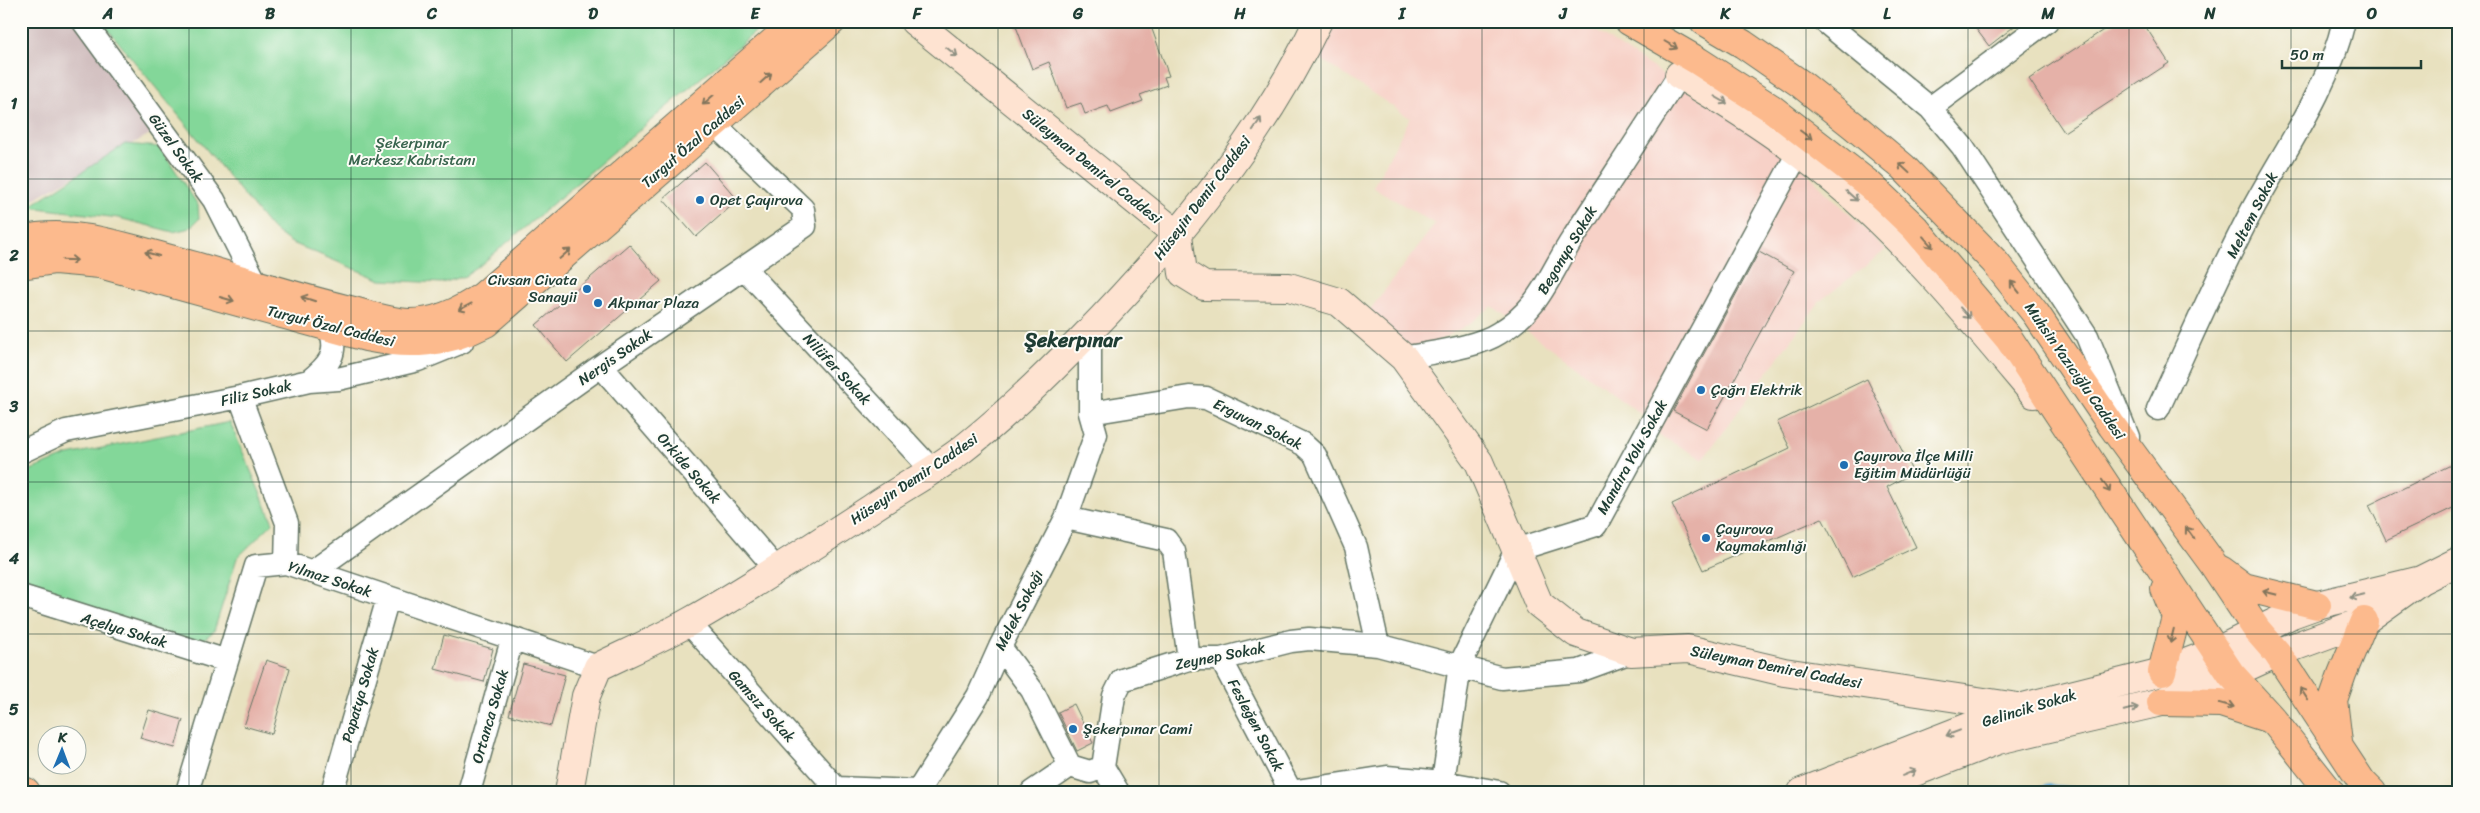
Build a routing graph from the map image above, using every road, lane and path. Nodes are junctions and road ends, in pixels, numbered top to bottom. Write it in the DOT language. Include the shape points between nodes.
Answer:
graph roads {
  1 [pos="83,21"];
  2 [pos="797,21"];
  3 [pos="832,21"];
  4 [pos="914,21"];
  5 [pos="1327,21"];
  6 [pos="1629,21"];
  7 [pos="1704,21"];
  8 [pos="1824,21"];
  9 [pos="2047,21"];
  10 [pos="2344,21"];
  11 [pos="1312,33"];
  12 [pos="1679,75"];
  13 [pos="1930,108"];
  14 [pos="714,124"];
  15 [pos="1798,152"];
  16 [pos="1209,193"];
  17 [pos="1139,203"];
  18 [pos="1178,235"];
  19 [pos="21,240"];
  20 [pos="21,264"];
  21 [pos="744,268"];
  22 [pos="256,283"];
  23 [pos="486,323"];
  24 [pos="329,327"];
  25 [pos="1090,331"];
  26 [pos="1404,358"];
  27 [pos="601,366"];
  28 [pos="309,381"];
  29 [pos="240,397"];
  30 [pos="2158,409"];
  31 [pos="1090,412"];
  32 [pos="21,452"];
  33 [pos="2086,456"];
  34 [pos="2139,463"];
  35 [pos="931,469"];
  36 [pos="1066,518"];
  37 [pos="1516,550"];
  38 [pos="2152,558"];
  39 [pos="2459,561"];
  40 [pos="286,563"];
  41 [pos="2212,564"];
  42 [pos="777,570"];
  43 [pos="312,572"];
  44 [pos="2421,580"];
  45 [pos="21,596"];
  46 [pos="388,598"];
  47 [pos="2317,605"];
  48 [pos="2364,621"];
  49 [pos="689,623"];
  50 [pos="2257,630"];
  51 [pos="512,640"];
  52 [pos="1378,645"];
  53 [pos="1000,647"];
  54 [pos="2217,651"];
  55 [pos="1631,652"];
  56 [pos="2277,652"];
  57 [pos="1189,659"];
  58 [pos="1221,659"];
  59 [pos="227,662"];
  60 [pos="1460,665"];
  61 [pos="598,667"];
  62 [pos="2162,672"];
  63 [pos="2231,674"];
  64 [pos="2161,702"];
  65 [pos="2015,709"];
  66 [pos="2091,718"];
  67 [pos="2273,720"];
  68 [pos="2339,748"];
  69 [pos="1070,766"];
  70 [pos="1102,767"];
  71 [pos="1442,782"];
  72 [pos="21,790"];
  73 [pos="833,790"];
  74 [pos="918,791"];
  75 [pos="26,792"];
  76 [pos="187,792"];
  77 [pos="332,792"];
  78 [pos="468,792"];
  79 [pos="569,792"];
  80 [pos="1032,792"];
  81 [pos="1118,792"];
  82 [pos="1290,792"];
  83 [pos="1499,792"];
  84 [pos="1802,792"];
  85 [pos="1863,792"];
  86 [pos="2330,792"];
  87 [pos="2372,792"];
  1 -- 22 [label="street, Güzel Sokak" via="214,200"];
  2 -- 22 [label="main road, Turgut Özal Caddesi, one-way" via="468,306 431,320 408,323 325,304"];
  14 -- 3 [label="main road, Turgut Özal Caddesi, one-way"];
  4 -- 17 [label="street, Süleyman Demirel Caddesi, one-way"];
  5 -- 11 [label="street, Hüseyin Demir Caddesi"];
  6 -- 33 [label="main road, one-way" via="1771,108 1877,191 1915,228 2010,339"];
  34 -- 7 [label="main road, Muhsin Yazıcığlu Caddesi, one-way" via="2036,314 1994,261 1947,210 1903,167 1801,84"];
  8 -- 13 [label="street"];
  9 -- 13 [label="street"];
  10 -- 30 [label="street, Meltem Sokak" via="2340,39 2314,100 2249,216"];
  16 -- 11 [label="street, Hüseyin Demir Caddesi, one-way" via="1285,83"];
  12 -- 15 [label="street, one-way" via="1738,110"];
  12 -- 26 [label="street, Begonya Sokak" via="1569,244 1546,287 1523,317 1497,335 1460,347"];
  13 -- 34 [label="street" via="1962,146 2087,336"];
  14 -- 21 [label="street, Nergis Sokak" via="803,209 805,226"];
  23 -- 14 [label="main road, Turgut Özal Caddesi, one-way"];
  15 -- 33 [label="street, one-way" via="1893,234 1993,345"];
  15 -- 37 [label="street, Mandıra Yolu Sokak" via="1596,525"];
  16 -- 17 [label="street" via="1193,207 1172,215 1161,214"];
  16 -- 18 [label="street, Hüseyin Demir Caddesi"];
  17 -- 18 [label="street, Süleyman Demirel Caddesi"];
  18 -- 25 [label="street, Hüseyin Demir Caddesi"];
  18 -- 26 [label="street, Süleyman Demirel Caddesi" via="1184,273 1204,286 1289,287 1339,302"];
  22 -- 19 [label="main road, Turgut Özal Caddesi, one-way" via="111,242 56,236"];
  20 -- 24 [label="main road, Turgut Özal Caddesi, one-way" via="54,260 100,264"];
  21 -- 27 [label="street, Nergis Sokak"];
  21 -- 35 [label="street, Nilüfer Sokak"];
  23 -- 24 [label="main road, Turgut Özal Caddesi" via="452,337 411,343 391,342"];
  23 -- 28 [label="street, Filiz Sokak" via="460,344 418,360 338,379"];
  24 -- 28 [label="street" via="334,340 332,356 327,367"];
  25 -- 31 [label="street, Melek Sokağı"];
  25 -- 35 [label="street, Hüseyin Demir Caddesi" via="994,423"];
  26 -- 37 [label="street, Süleyman Demirel Caddesi" via="1478,462"];
  27 -- 42 [label="street, Orkide Sokak"];
  27 -- 43 [label="street, Nergis Sokak"];
  28 -- 29 [label="street, Filiz Sokak"];
  29 -- 32 [label="street, Filiz Sokak" via="66,431"];
  29 -- 40 [label="street" via="287,523"];
  31 -- 36 [label="street, Melek Sokağı" via="1096,434"];
  31 -- 52 [label="street, Erguvan Sokak" via="1189,397 1206,398 1304,444 1315,455 1356,547"];
  33 -- 38 [label="main road, one-way"];
  41 -- 34 [label="main road, Muhsin Yazıcığlu Caddesi, one-way"];
  35 -- 42 [label="street, Hüseyin Demir Caddesi"];
  36 -- 53 [label="street, Melek Sokağı"];
  36 -- 57 [label="street" via="1166,540 1174,551"];
  37 -- 55 [label="street, Süleyman Demirel Caddesi" via="1539,604 1576,633"];
  37 -- 60 [label="street"];
  38 -- 54 [label="main road"];
  38 -- 62 [label="main road, one-way" via="2176,617"];
  39 -- 44 [label="street"];
  40 -- 43 [label="street, Yılmaz Sokak"];
  40 -- 59 [label="street, Yılmaz Sokak" via="256,566"];
  47 -- 41 [label="main road, one-way" via="2244,587"];
  41 -- 50 [label="main road, Muhsin Yazıcığlu Caddesi"];
  42 -- 49 [label="street, Hüseyin Demir Caddesi"];
  43 -- 46 [label="street, Yılmaz Sokak"];
  44 -- 47 [label="street, Gelincik Sokak, one-way"];
  44 -- 48 [label="street, Gelincik Sokak"];
  45 -- 59 [label="street, Açelya Sokak"];
  46 -- 51 [label="street, Yılmaz Sokak"];
  46 -- 77 [label="street, Papatya Sokak"];
  47 -- 50 [label="street, Gelincik Sokak"];
  48 -- 56 [label="street, Gelincik Sokak"];
  48 -- 68 [label="main road" via="2333,700"];
  49 -- 61 [label="street, Hüseyin Demir Caddesi"];
  49 -- 73 [label="street, Gamsız Sokak"];
  50 -- 54 [label="street, Gelincik Sokak"];
  50 -- 56 [label="main road, Muhsin Yazıcığlu Caddesi"];
  51 -- 61 [label="street, Yılmaz Sokak"];
  51 -- 78 [label="street, Ortanca Sokak"];
  52 -- 58 [label="street, Zeynep Sokak" via="1309,639"];
  52 -- 60 [label="street, Zeynep Sokak"];
  53 -- 69 [label="street" via="1032,690"];
  53 -- 74 [label="street, Melek Sokağı" via="978,696"];
  54 -- 62 [label="street, Gelincik Sokak"];
  54 -- 63 [label="main road"];
  55 -- 60 [label="street, Zeynep Sokak" via="1579,671 1502,678"];
  55 -- 65 [label="street, Süleyman Demirel Caddesi" via="1688,649 1784,672"];
  56 -- 63 [label="street, Gelincik Sokak"];
  68 -- 56 [label="main road, Muhsin Yazıcığlu Caddesi, one-way"];
  57 -- 58 [label="street, Zeynep Sokak"];
  57 -- 70 [label="street, Zeynep Sokak" via="1122,680 1114,696"];
  58 -- 82 [label="street, Fesleğen Sokak"];
  59 -- 76 [label="street, Yılmaz Sokak"];
  60 -- 71 [label="street"];
  61 -- 79 [label="street" via="586,696"];
  62 -- 65 [label="street, Gelincik Sokak"];
  63 -- 64 [label="street, Gelincik Sokak"];
  63 -- 67 [label="main road"];
  66 -- 64 [label="street, Gelincik Sokak, one-way"];
  64 -- 67 [label="main road, one-way" via="2221,703"];
  65 -- 66 [label="street, Süleyman Demirel Caddesi"];
  65 -- 84 [label="street, Gelincik Sokak, one-way"];
  85 -- 66 [label="street, Gelincik Sokak, one-way" via="1998,740"];
  67 -- 86 [label="main road"];
  68 -- 87 [label="main road, Muhsin Yazıcığlu Caddesi"];
  69 -- 70 [label="street" via="1090,772"];
  69 -- 80 [label="street"];
  70 -- 81 [label="street"];
  71 -- 82 [label="street" via="1387,777"];
  71 -- 83 [label="street"];
  72 -- 75 [label="main road"];
  73 -- 74 [label="street, Melek Sokağı"];
}
